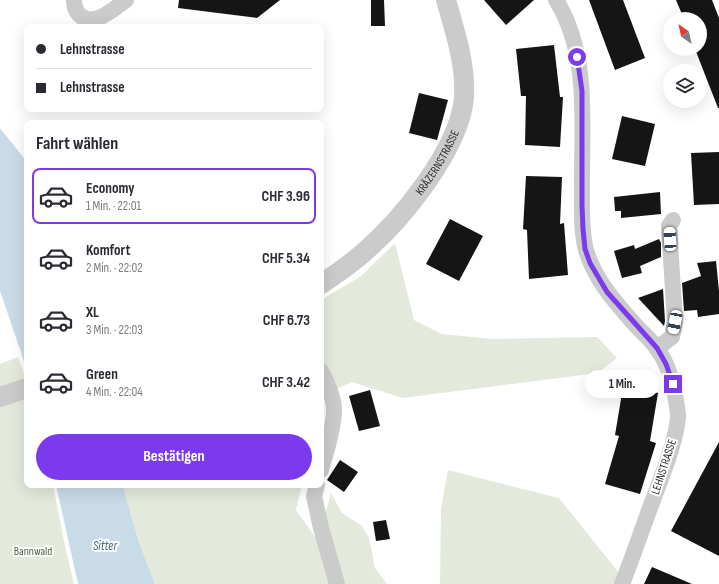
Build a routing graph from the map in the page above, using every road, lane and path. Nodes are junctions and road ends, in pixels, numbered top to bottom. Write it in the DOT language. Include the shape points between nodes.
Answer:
graph roads {
  1 [pos="74,0"];
  2 [pos="126,0"];
  3 [pos="446,0"];
  4 [pos="556,0"];
  5 [pos="673,220"];
  6 [pos="324,282"];
  7 [pos="657,348"];
  8 [pos="324,376"];
  9 [pos="24,389"];
  10 [pos="0,397"];
  11 [pos="324,460"];
  12 [pos="316,488"];
  13 [pos="337,584"];
  14 [pos="622,584"];
  1 -- 2 [label="street" via="76,12 82,17 98,19"];
  3 -- 6 [label="street, KRÄZERNSTRASSE" via="464,75 464,99 455,131 444,153 411,203 363,253"];
  4 -- 7 [label="street, LEHNSTRASSE" via="575,44 581,83 585,249 607,292"];
  5 -- 7 [label="street" via="669,226 675,322 672,337"];
  7 -- 14 [label="street, LEHNSTRASSE" via="673,384 678,417 663,472"];
  8 -- 11 [label="street" via="334,411"];
  9 -- 10 [label="street"];
  12 -- 13 [label="street" via="314,496"];
}
